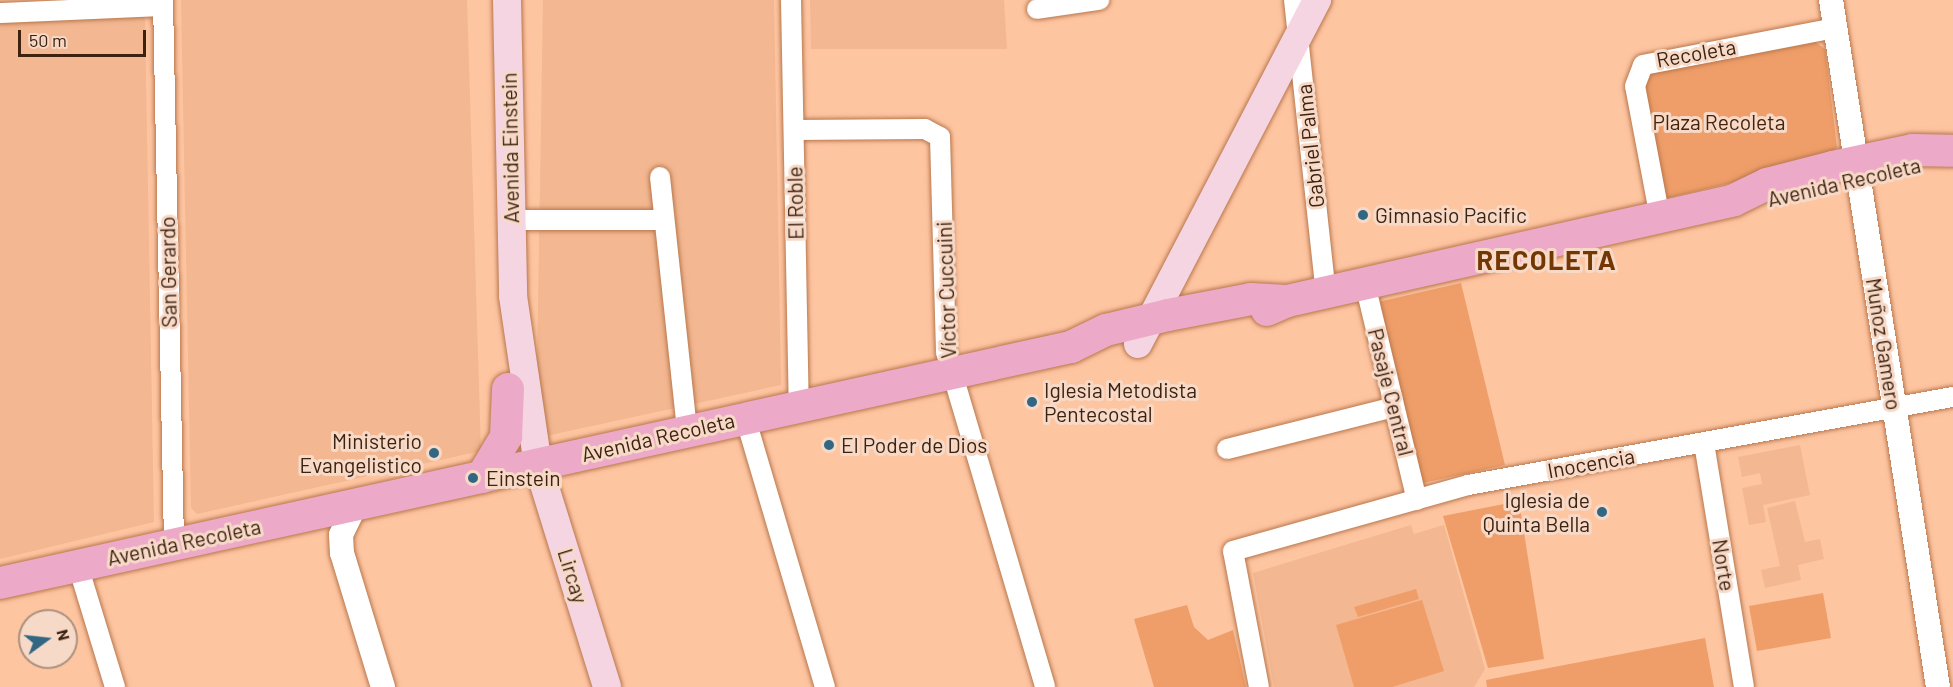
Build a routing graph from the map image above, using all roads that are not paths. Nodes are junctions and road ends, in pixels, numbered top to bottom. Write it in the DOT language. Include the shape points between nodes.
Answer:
graph roads {
  1 [pos="507,0"];
  2 [pos="791,0"];
  3 [pos="1099,0"];
  4 [pos="1294,0"];
  5 [pos="1317,0"];
  6 [pos="1831,0"];
  7 [pos="163,3"];
  8 [pos="1037,9"];
  9 [pos="0,13"];
  10 [pos="1835,28"];
  11 [pos="1298,37"];
  12 [pos="794,130"];
  13 [pos="1952,151"];
  14 [pos="1856,172"];
  15 [pos="660,177"];
  16 [pos="1660,218"];
  17 [pos="511,220"];
  18 [pos="664,220"];
  19 [pos="1365,284"];
  20 [pos="1326,293"];
  21 [pos="513,296"];
  22 [pos="1145,331"];
  23 [pos="950,373"];
  24 [pos="508,389"];
  25 [pos="1953,397"];
  26 [pos="799,405"];
  27 [pos="1394,407"];
  28 [pos="1894,408"];
  29 [pos="745,417"];
  30 [pos="687,430"];
  31 [pos="1704,443"];
  32 [pos="1227,448"];
  33 [pos="538,465"];
  34 [pos="482,477"];
  35 [pos="1417,500"];
  36 [pos="356,504"];
  37 [pos="304,516"];
  38 [pos="174,544"];
  39 [pos="342,553"];
  40 [pos="78,566"];
  41 [pos="0,583"];
  42 [pos="115,687"];
  43 [pos="383,687"];
  44 [pos="607,687"];
  45 [pos="825,687"];
  46 [pos="1045,687"];
  47 [pos="1259,687"];
  48 [pos="1744,687"];
  49 [pos="1938,687"];
  1 -- 17 [label="main road, Avenida Einstein"];
  2 -- 12 [label="street, El Roble"];
  3 -- 8 [label="street"];
  4 -- 11 [label="street, Gabriel Palma"];
  5 -- 11 [label="main road"];
  6 -- 10 [label="street, Muñoz Gamero"];
  7 -- 9 [label="street"];
  7 -- 38 [label="street, San Gerardo"];
  10 -- 14 [label="street, Muñoz Gamero"];
  10 -- 16 [label="street, Recoleta" via="1643,65 1635,86"];
  11 -- 20 [label="street, Gabriel Palma"];
  11 -- 22 [label="main road"];
  12 -- 23 [label="street, Víctor Cuccuini" via="925,129 940,137"];
  12 -- 26 [label="street, El Roble"];
  13 -- 14 [label="main road, Avenida Recoleta" via="1918,169"];
  14 -- 16 [label="main road, Avenida Recoleta" via="1771,203 1734,200"];
  14 -- 28 [label="street, Muñoz Gamero"];
  15 -- 18 [label="street"];
  16 -- 19 [label="main road, Avenida Recoleta"];
  17 -- 18 [label="street"];
  17 -- 21 [label="main road, Avenida Einstein"];
  18 -- 30 [label="street"];
  19 -- 20 [label="main road, Avenida Recoleta"];
  19 -- 27 [label="street, Pasaje Central"];
  20 -- 22 [label="main road, Avenida Recoleta" via="1287,301 1255,316"];
  21 -- 24 [label="main road, Avenida Einstein"];
  21 -- 33 [label="main road, Avenida Einstein"];
  22 -- 23 [label="main road, Avenida Recoleta"];
  23 -- 26 [label="main road, Avenida Recoleta"];
  23 -- 46 [label="street, Víctor Cuccuini"];
  24 -- 33 [label="main road, Avenida Einstein"];
  24 -- 34 [label="main road" via="506,436"];
  25 -- 28 [label="street, Inocencia"];
  26 -- 29 [label="main road, Avenida Recoleta"];
  27 -- 32 [label="street"];
  27 -- 35 [label="street, Pasaje Central"];
  28 -- 31 [label="street, Inocencia"];
  28 -- 49 [label="street, Muñoz Gamero"];
  29 -- 30 [label="main road, Avenida Recoleta"];
  29 -- 45 [label="street"];
  30 -- 33 [label="main road, Avenida Recoleta"];
  31 -- 35 [label="street, Inocencia" via="1484,481"];
  31 -- 48 [label="street, Norte"];
  33 -- 34 [label="main road, Avenida Recoleta"];
  33 -- 44 [label="main road, Lircay"];
  34 -- 36 [label="main road, Avenida Recoleta"];
  35 -- 47 [label="street, Inocencia" via="1233,551"];
  36 -- 37 [label="main road, Avenida Recoleta"];
  36 -- 39 [label="street" via="341,535"];
  37 -- 38 [label="main road, Avenida Recoleta"];
  37 -- 39 [label="street" via="320,525"];
  38 -- 40 [label="main road, Avenida Recoleta"];
  39 -- 43 [label="street"];
  40 -- 41 [label="main road, Avenida Recoleta"];
  40 -- 42 [label="street"];
}
